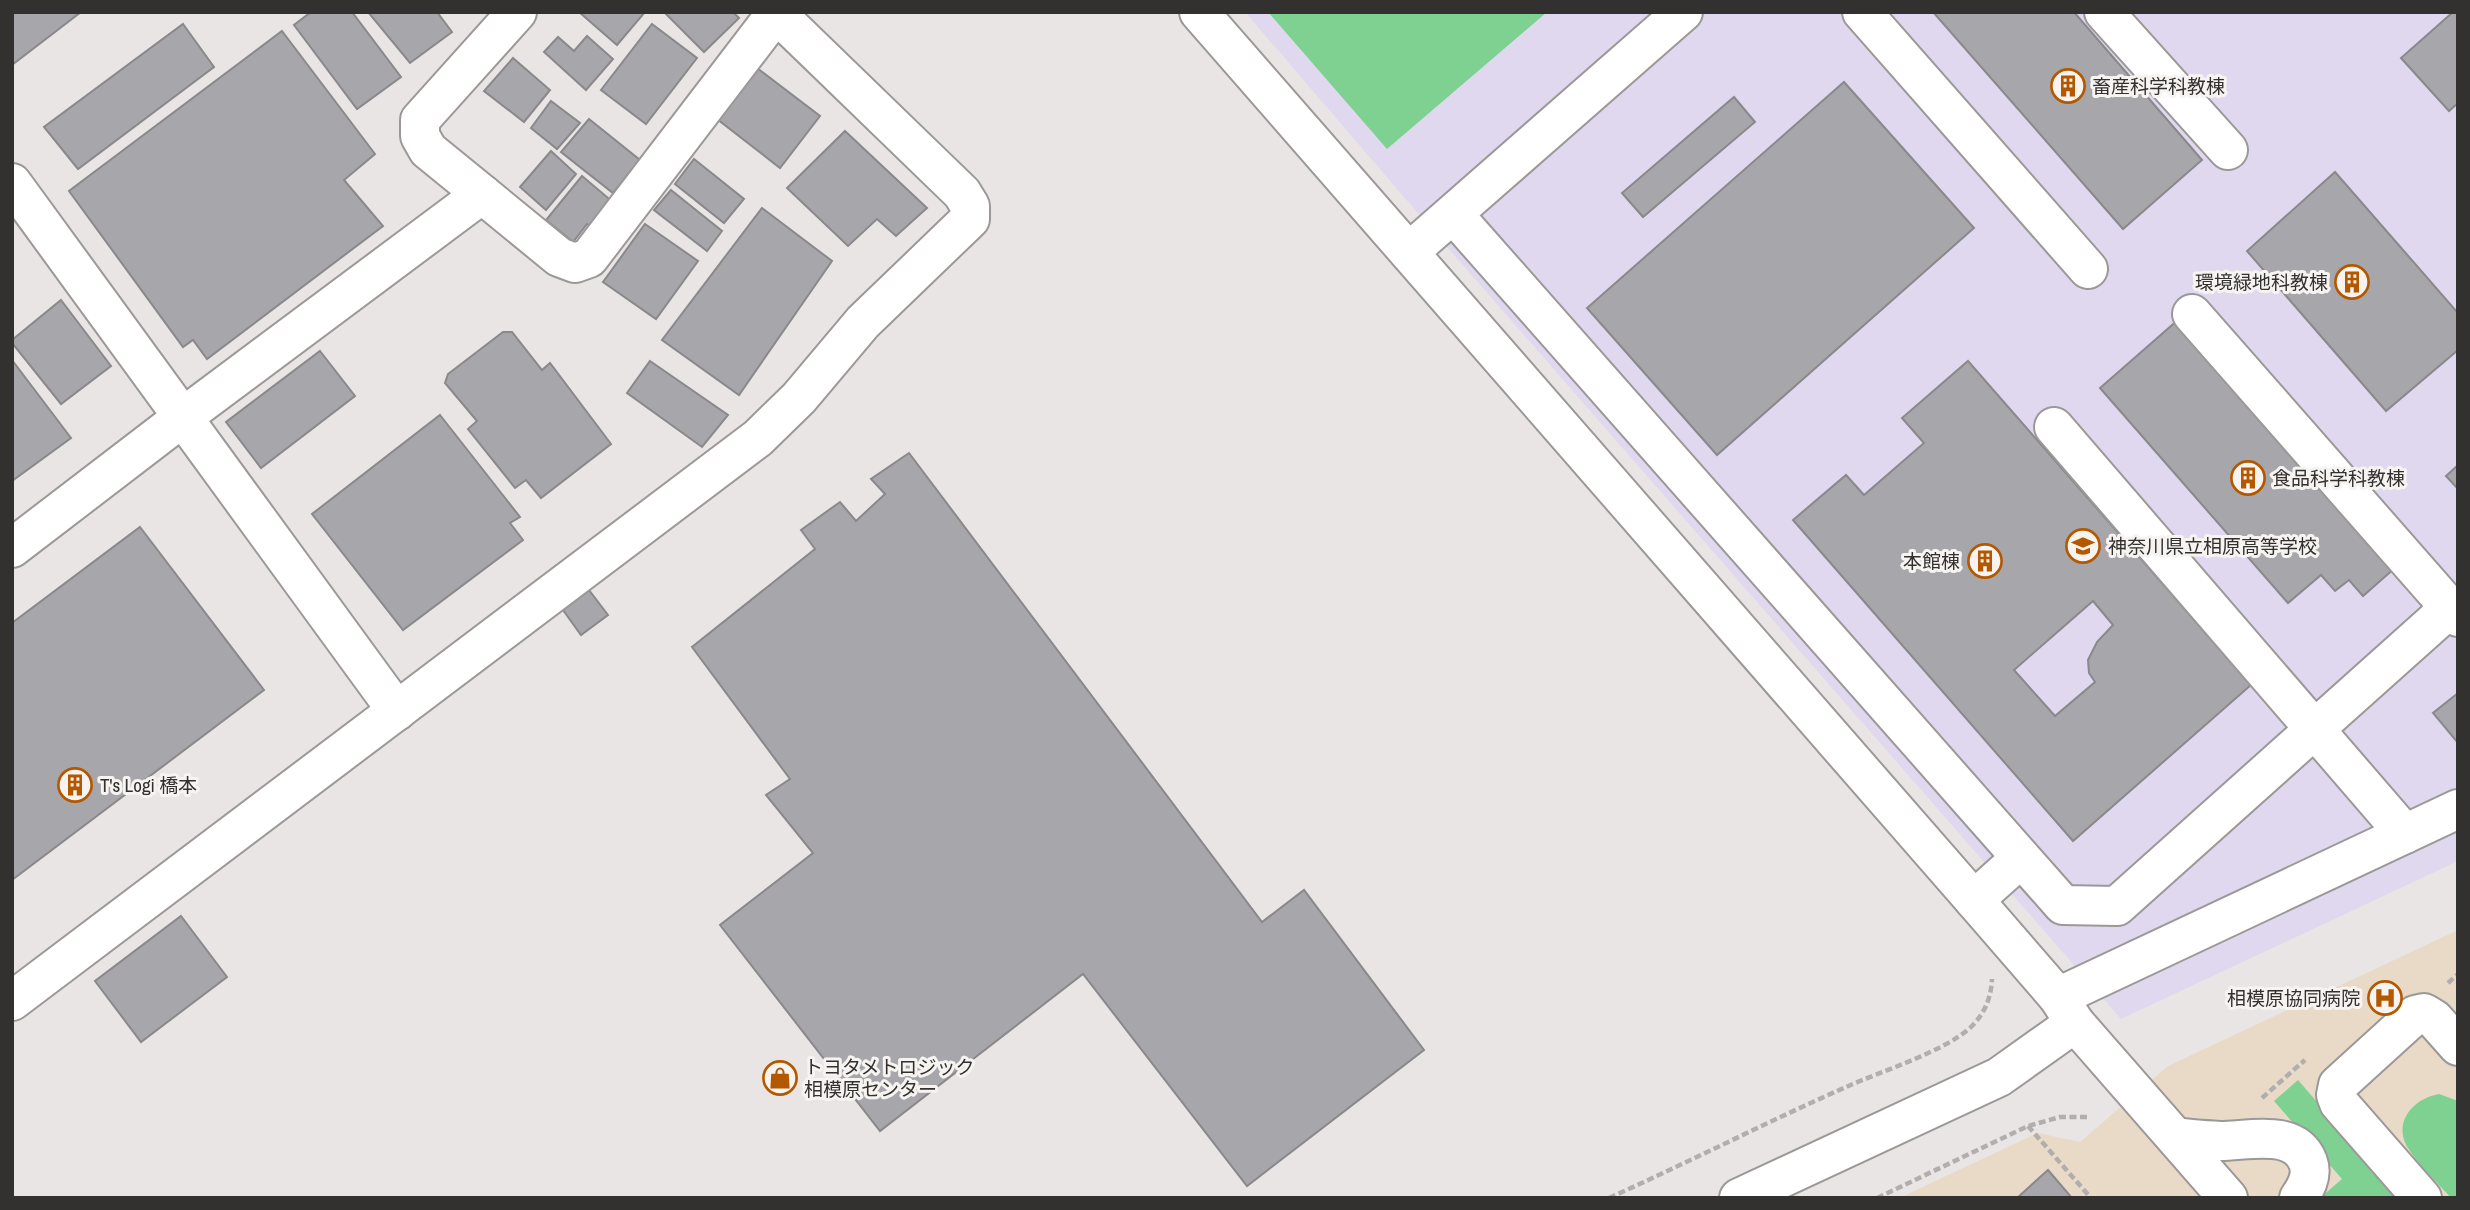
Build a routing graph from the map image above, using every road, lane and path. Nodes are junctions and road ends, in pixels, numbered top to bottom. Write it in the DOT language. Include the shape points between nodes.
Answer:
graph roads {
  1 [pos="517,12"];
  2 [pos="1199,12"];
  3 [pos="1683,12"];
  4 [pos="1862,12"];
  5 [pos="2104,12"];
  6 [pos="776,13"];
  7 [pos="2228,150"];
  8 [pos="12,183"];
  9 [pos="482,194"];
  10 [pos="1454,215"];
  11 [pos="1409,252"];
  12 [pos="2088,269"];
  13 [pos="2192,314"];
  14 [pos="183,417"];
  15 [pos="2054,427"];
  16 [pos="12,548"];
  17 [pos="2454,612"];
  18 [pos="397,711"];
  19 [pos="2316,728"];
  20 [pos="2458,809"];
  21 [pos="2405,834"];
  22 [pos="2021,859"];
  23 [pos="1974,900"];
  24 [pos="1990,971"];
  25 [pos="12,1000"];
  26 [pos="2067,1010"];
  27 [pos="2458,1046"];
  28 [pos="2090,1117"];
  29 [pos="2028,1126"];
  30 [pos="2176,1138"];
  31 [pos="1609,1198"];
  32 [pos="1739,1198"];
  33 [pos="1877,1198"];
  34 [pos="2091,1198"];
  35 [pos="2228,1198"];
  36 [pos="2299,1198"];
  37 [pos="2422,1198"];
  1 -- 9 [label="street" via="420,120 420,136 428,150"];
  2 -- 11 [label="street"];
  3 -- 10 [label="street"];
  4 -- 12 [label="street"];
  5 -- 7 [label="street"];
  6 -- 9 [label="street" via="589,258 575,263 559,257"];
  6 -- 18 [label="street" via="962,193 971,206 970,219 863,322 799,398 758,438"];
  8 -- 14 [label="street"];
  9 -- 14 [label="street"];
  10 -- 11 [label="street"];
  10 -- 22 [label="street"];
  11 -- 23 [label="street"];
  13 -- 17 [label="street"];
  14 -- 16 [label="street"];
  14 -- 18 [label="street"];
  15 -- 19 [label="street"];
  17 -- 19 [label="street"];
  18 -- 25 [label="street"];
  19 -- 21 [label="street"];
  19 -- 22 [label="street" via="2118,906 2063,905"];
  20 -- 21 [label="street"];
  21 -- 26 [label="street"];
  22 -- 23 [label="street"];
  23 -- 26 [label="street"];
  24 -- 31 [label="path" via="1990,997 1983,1013 1949,1042"];
  26 -- 30 [label="street"];
  26 -- 32 [label="street" via="1999,1077"];
  27 -- 37 [label="street" via="2434,1019 2424,1013 2415,1015 2339,1085 2336,1095"];
  28 -- 29 [label="path" via="2060,1117"];
  29 -- 33 [label="path"];
  29 -- 34 [label="path"];
  30 -- 35 [label="street"];
  30 -- 36 [label="street" via="2287,1141 2304,1152 2310,1167 2307,1186"];
}
